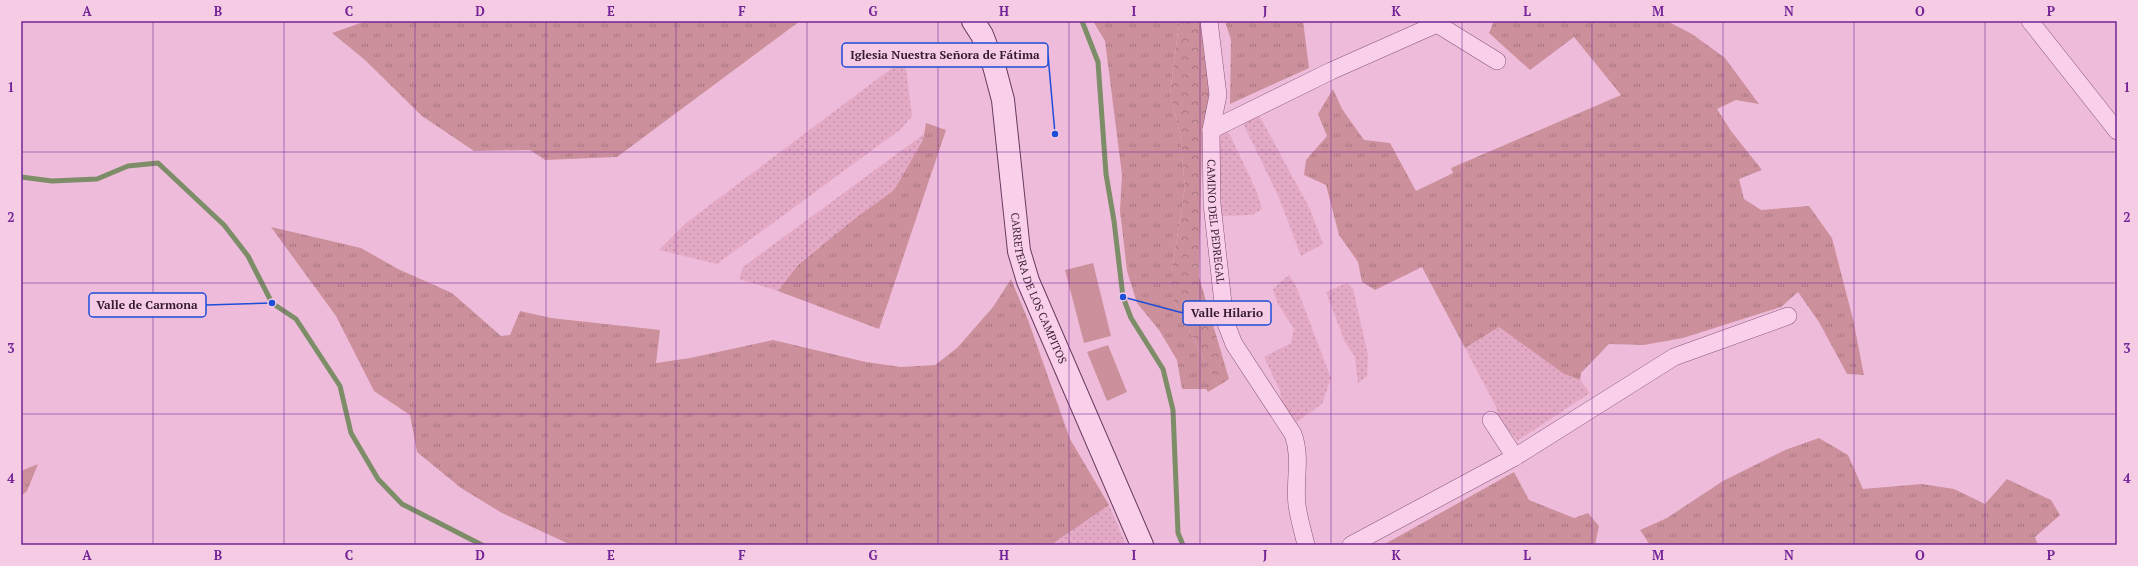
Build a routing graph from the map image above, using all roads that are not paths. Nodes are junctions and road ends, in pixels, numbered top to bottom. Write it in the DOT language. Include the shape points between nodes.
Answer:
graph roads {
  1 [pos="973,21"];
  2 [pos="1209,21"];
  3 [pos="2030,21"];
  4 [pos="1497,61"];
  5 [pos="1211,130"];
  6 [pos="2117,131"];
  7 [pos="1788,316"];
  8 [pos="1491,420"];
  9 [pos="1515,457"];
  10 [pos="1142,545"];
  11 [pos="1306,545"];
  12 [pos="1351,545"];
  1 -- 10 [label="main road, CARRETERA DE LOS CAMPITOS" via="982,35 994,66 1003,100 1019,251 1028,281"];
  2 -- 5 [label="street, CAMINO DEL PEDREGAL" via="1218,95"];
  3 -- 6 [label="street"];
  4 -- 5 [label="street" via="1437,24"];
  5 -- 11 [label="street, CAMINO DEL PEDREGAL" via="1212,204 1225,321 1234,344 1297,444 1297,504"];
  7 -- 9 [label="street" via="1674,357"];
  8 -- 9 [label="street"];
  9 -- 12 [label="street"];
}
